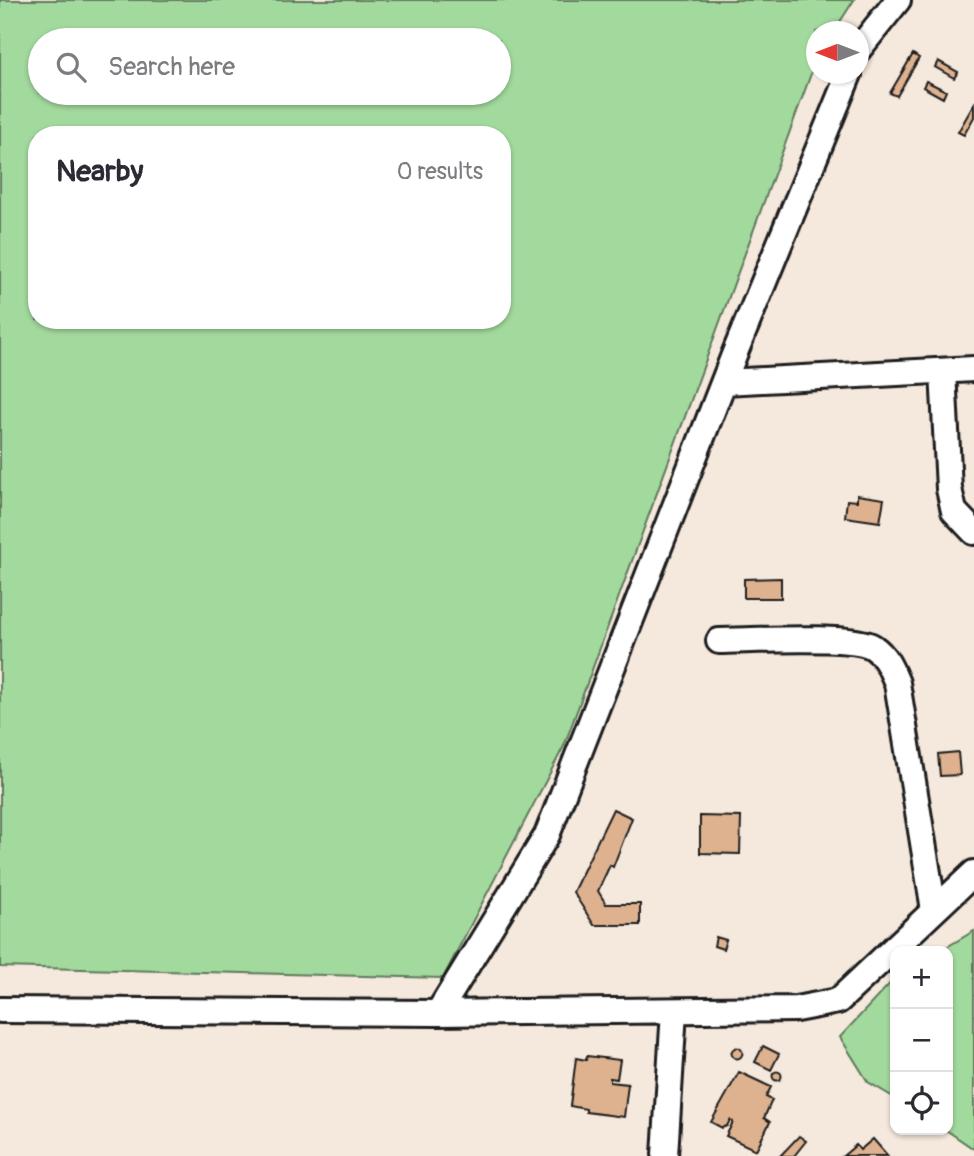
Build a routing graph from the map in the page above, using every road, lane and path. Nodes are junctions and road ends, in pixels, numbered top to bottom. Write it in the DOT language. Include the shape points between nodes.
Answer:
graph roads {
  1 [pos="898,0"];
  2 [pos="869,37"];
  3 [pos="845,84"];
  4 [pos="974,369"];
  5 [pos="943,371"];
  6 [pos="724,382"];
  7 [pos="974,532"];
  8 [pos="719,641"];
  9 [pos="974,873"];
  10 [pos="934,910"];
  11 [pos="0,1010"];
  12 [pos="674,1011"];
  13 [pos="438,1013"];
  14 [pos="663,1156"];
  1 -- 2 [label="street"];
  3 -- 6 [label="street"];
  4 -- 5 [label="street"];
  5 -- 6 [label="street"];
  5 -- 7 [label="street" via="949,489 954,511"];
  6 -- 13 [label="street" via="547,835"];
  8 -- 10 [label="street" via="842,640 871,645 887,660 897,682"];
  9 -- 10 [label="street"];
  10 -- 12 [label="street" via="838,1000 796,1009"];
  11 -- 13 [label="street"];
  12 -- 13 [label="street"];
  12 -- 14 [label="street"];
}
